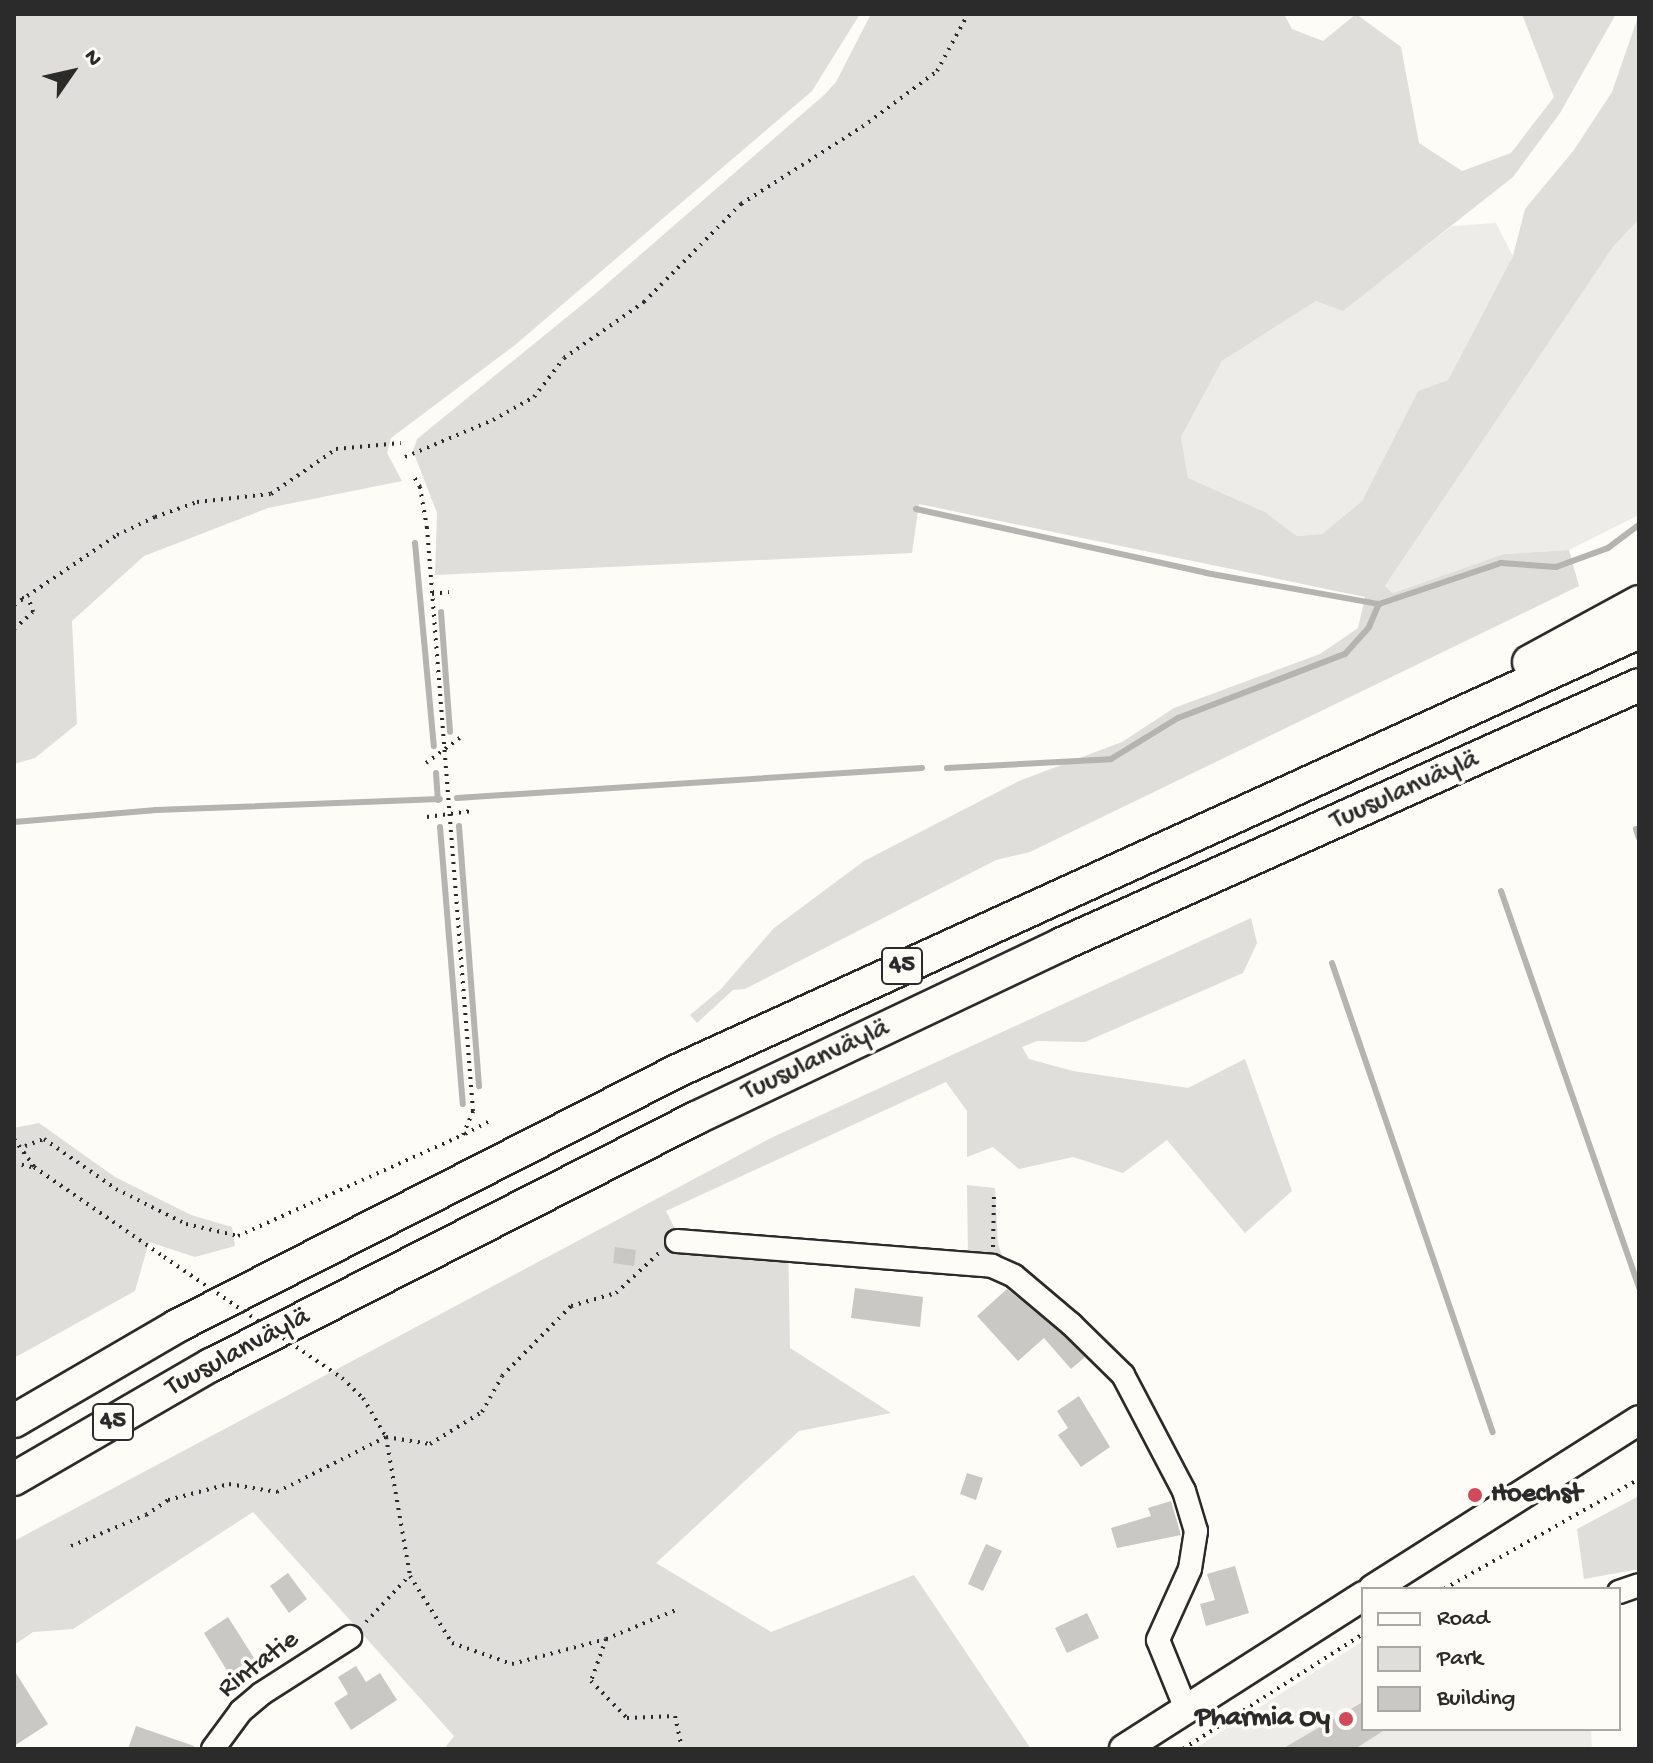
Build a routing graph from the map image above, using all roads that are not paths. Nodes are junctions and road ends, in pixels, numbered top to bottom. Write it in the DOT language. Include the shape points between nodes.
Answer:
graph roads {
  1 [pos="1639,602"];
  2 [pos="1639,632"];
  3 [pos="1639,685"];
  4 [pos="1427,728"];
  5 [pos="677,1241"];
  6 [pos="1639,1420"];
  7 [pos="14,1421"];
  8 [pos="14,1479"];
  9 [pos="1376,1587"];
  10 [pos="1361,1597"];
  11 [pos="350,1637"];
  12 [pos="1186,1709"];
  13 [pos="213,1749"];
  14 [pos="1124,1749"];
  1 -- 4 [label="highway" via="1549,649"];
  2 -- 4 [label="highway, Tuusulanväylä / 45"];
  3 -- 8 [label="highway, Tuusulanväylä / 45" via="1062,944 696,1118 211,1365"];
  4 -- 7 [label="highway, Tuusulanväylä / 45" via="677,1071 177,1326"];
  5 -- 12 [label="street" via="992,1266 1014,1276 1060,1314 1123,1375 1184,1491 1196,1531 1190,1569 1158,1640"];
  6 -- 9 [label="main road"];
  10 -- 12 [label="main road"];
  11 -- 13 [label="street, Rintatie" via="255,1699"];
  12 -- 14 [label="main road"];
}
